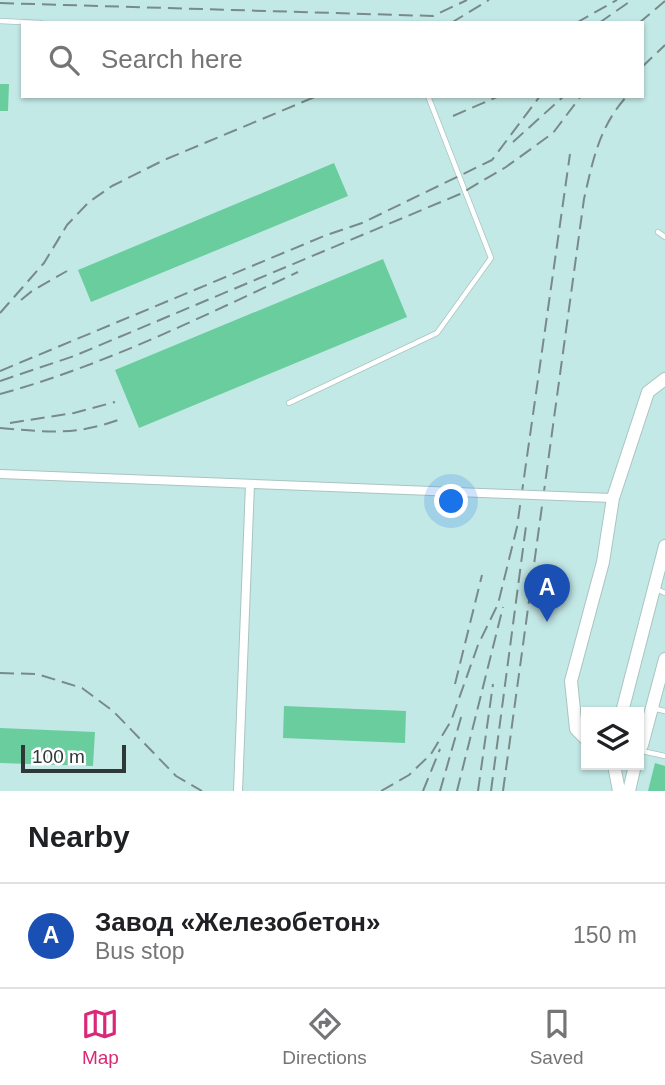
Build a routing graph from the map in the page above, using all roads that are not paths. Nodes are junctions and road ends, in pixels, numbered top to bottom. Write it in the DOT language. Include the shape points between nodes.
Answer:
graph roads {
  1 [pos="0,22"];
  2 [pos="21,23"];
  3 [pos="429,98"];
  4 [pos="658,232"];
  5 [pos="665,237"];
  6 [pos="665,379"];
  7 [pos="289,403"];
  8 [pos="0,474"];
  9 [pos="250,484"];
  10 [pos="613,498"];
  11 [pos="665,546"];
  12 [pos="660,591"];
  13 [pos="665,659"];
  14 [pos="624,707"];
  15 [pos="659,710"];
  16 [pos="581,734"];
  17 [pos="644,740"];
  18 [pos="644,749"];
  19 [pos="665,757"];
  20 [pos="615,770"];
  21 [pos="634,770"];
  22 [pos="238,791"];
  23 [pos="619,791"];
  24 [pos="629,791"];
  1 -- 2 [label="lane"];
  3 -- 7 [label="lane" via="491,258 437,333"];
  4 -- 5 [label="lane"];
  6 -- 10 [label="street" via="648,392"];
  8 -- 9 [label="street"];
  9 -- 10 [label="street, bridge"];
  9 -- 22 [label="street"];
  10 -- 16 [label="street" via="603,562 571,681 576,729"];
  11 -- 12 [label="street"];
  12 -- 14 [label="street"];
  13 -- 15 [label="street"];
  15 -- 17 [label="street"];
  18 -- 19 [label="lane"];
  20 -- 23 [label="street"];
  21 -- 24 [label="street"];
}
